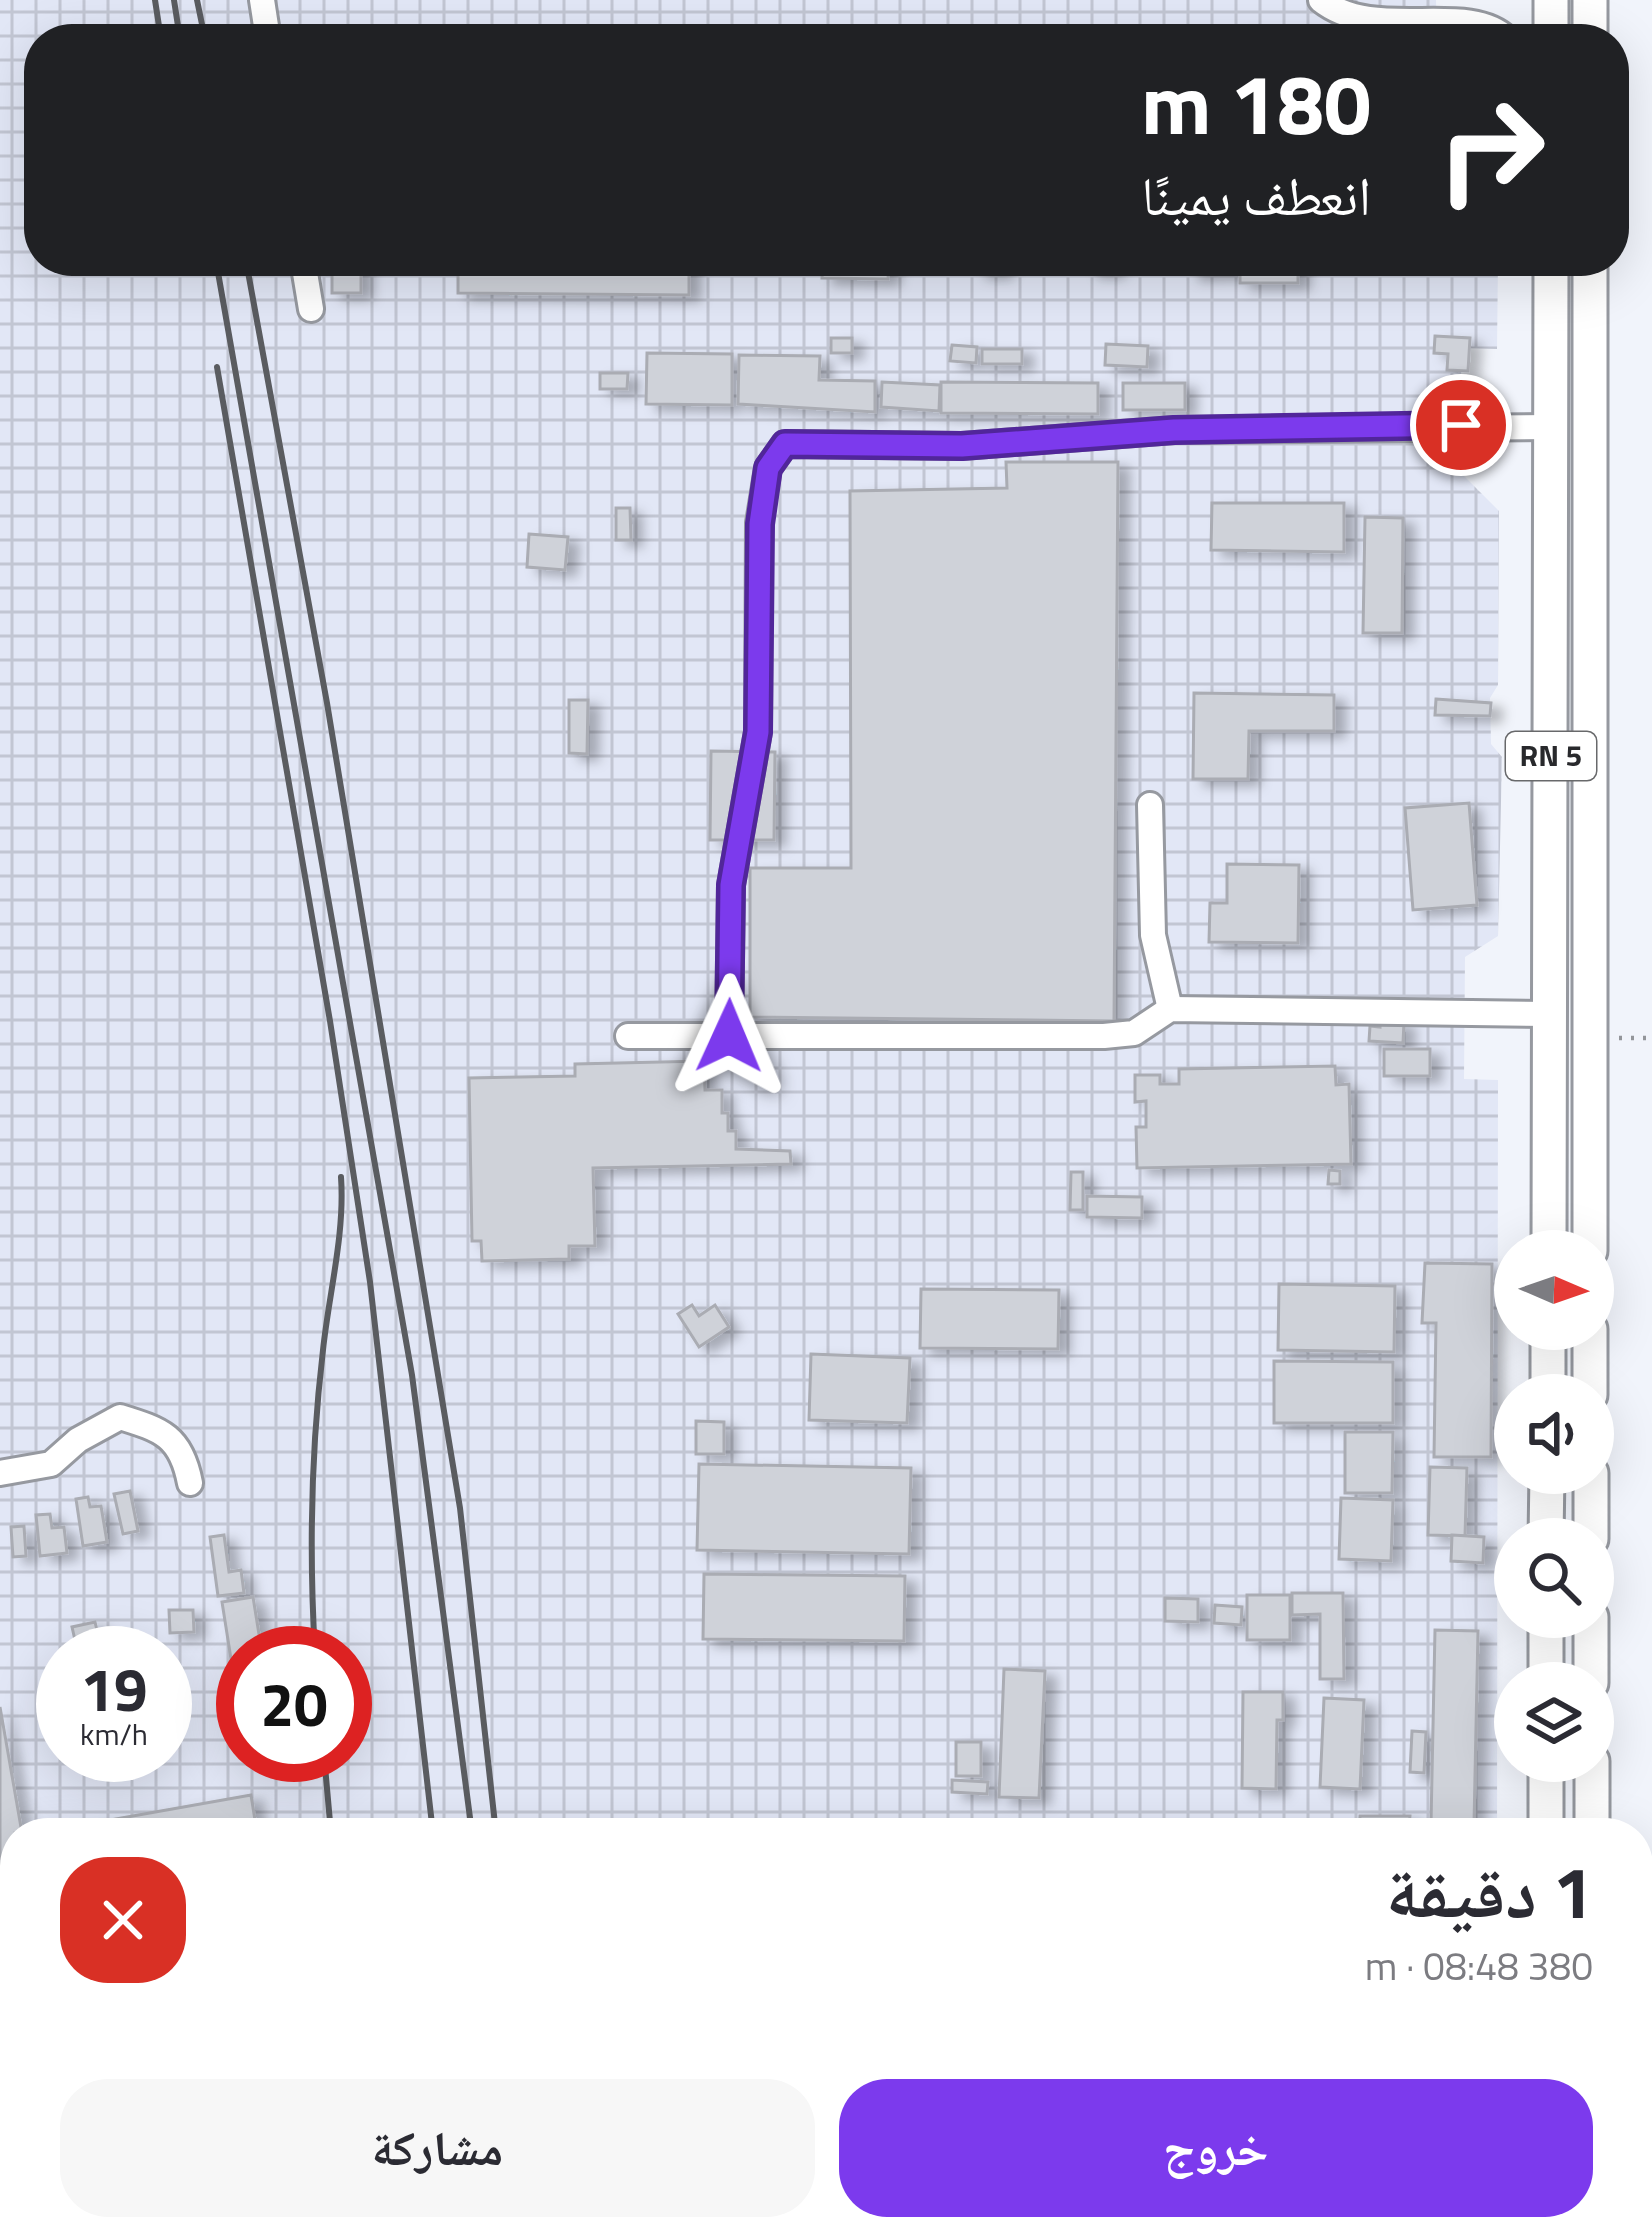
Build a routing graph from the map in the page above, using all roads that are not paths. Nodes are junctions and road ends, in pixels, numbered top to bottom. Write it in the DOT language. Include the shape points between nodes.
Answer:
graph roads {
  1 [pos="1321,0"];
  2 [pos="1482,24"];
  3 [pos="305,276"];
  4 [pos="1551,276"];
  5 [pos="1590,276"];
  6 [pos="310,309"];
  7 [pos="1551,427"];
  8 [pos="1150,805"];
  9 [pos="1170,1009"];
  10 [pos="1551,1014"];
  11 [pos="628,1036"];
  12 [pos="729,1036"];
  13 [pos="1549,1230"];
  14 [pos="1590,1230"];
  15 [pos="0,1473"];
  16 [pos="190,1483"];
  17 [pos="1546,1782"];
  18 [pos="1592,1782"];
  19 [pos="1546,1818"];
  20 [pos="1592,1818"];
  1 -- 2 [label="lane" via="1355,19"];
  3 -- 6 [label="lane"];
  4 -- 7 [label="highway, RN 5"];
  5 -- 14 [label="highway, RN 5"];
  7 -- 10 [label="highway, RN 5"];
  7 -- 12 [label="lane" via="785,444 768,468 760,524 758,732 731,885"];
  8 -- 9 [label="lane" via="1153,935"];
  9 -- 10 [label="lane"];
  9 -- 12 [label="lane" via="1134,1033 1104,1036"];
  10 -- 13 [label="highway, RN 5"];
  11 -- 12 [label="lane"];
  15 -- 16 [label="lane" via="51,1465 120,1418 162,1430 185,1459"];
  17 -- 19 [label="highway"];
  18 -- 20 [label="highway"];
}
